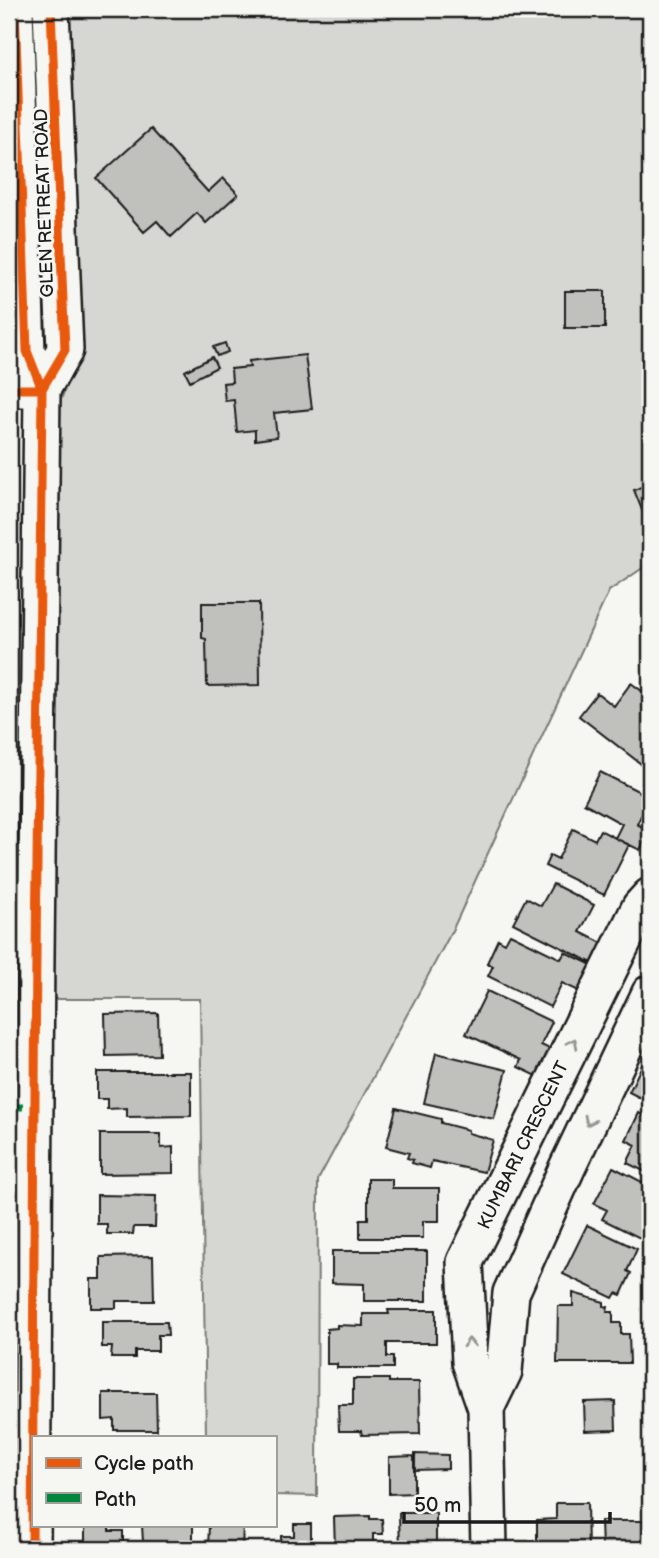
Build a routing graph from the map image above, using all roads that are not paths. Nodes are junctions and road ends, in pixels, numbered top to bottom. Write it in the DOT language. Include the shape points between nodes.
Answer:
graph roads {
  1 [pos="15,9"];
  2 [pos="51,9"];
  3 [pos="25,389"];
  4 [pos="24,806"];
  5 [pos="650,896"];
  6 [pos="650,993"];
  7 [pos="21,1107"];
  8 [pos="486,1408"];
  9 [pos="32,1549"];
  10 [pos="489,1549"];
  1 -- 3 [label="street, GLEN RETREAT ROAD"];
  2 -- 3 [label="street, GLEN RETREAT ROAD" via="65,350"];
  3 -- 4 [label="street, GLEN RETREAT ROAD"];
  4 -- 7 [label="street, GLEN RETREAT ROAD"];
  8 -- 5 [label="street, KUMBARI CRESCENT, one-way" via="470,1362 465,1262 640,906"];
  6 -- 8 [label="street, KUMBARI CRESCENT, one-way" via="512,1293 505,1371"];
  7 -- 9 [label="street, GLEN RETREAT ROAD"];
  8 -- 10 [label="street, KUMBARI CRESCENT"];
}
